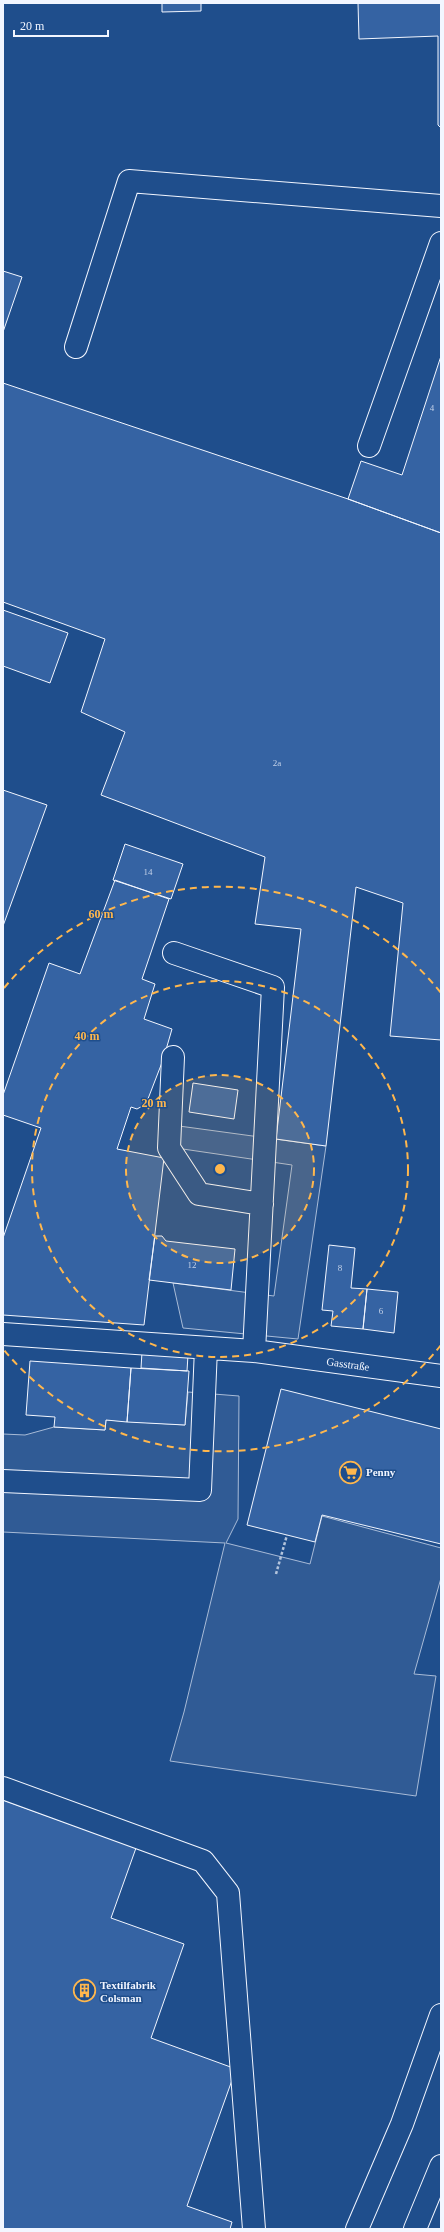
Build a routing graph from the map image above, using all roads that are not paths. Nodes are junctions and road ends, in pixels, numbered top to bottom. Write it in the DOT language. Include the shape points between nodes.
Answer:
graph roads {
  1 [pos="441,206"];
  2 [pos="441,243"];
  3 [pos="76,347"];
  4 [pos="369,446"];
  5 [pos="174,953"];
  6 [pos="173,1057"];
  7 [pos="262,1204"];
  8 [pos="3,1334"];
  9 [pos="206,1348"];
  10 [pos="254,1351"];
  11 [pos="441,1376"];
  12 [pos="3,1481"];
  13 [pos="3,1788"];
  14 [pos="441,2015"];
  15 [pos="441,2166"];
  16 [pos="254,2229"];
  17 [pos="357,2229"];
  18 [pos="415,2229"];
  1 -- 3 [label="main road" via="129,181"];
  2 -- 4 [label="main road"];
  5 -- 7 [label="main road" via="273,986"];
  6 -- 7 [label="main road" via="169,1148 199,1194"];
  7 -- 10 [label="main road"];
  8 -- 9 [label="main road, Gasstraße"];
  9 -- 10 [label="main road, Gasstraße"];
  9 -- 12 [label="main road" via="200,1490"];
  10 -- 11 [label="main road, Gasstraße"];
  13 -- 16 [label="main road" via="203,1861 228,1893"];
  14 -- 17 [label="main road" via="402,2124"];
  15 -- 18 [label="main road"];
}
